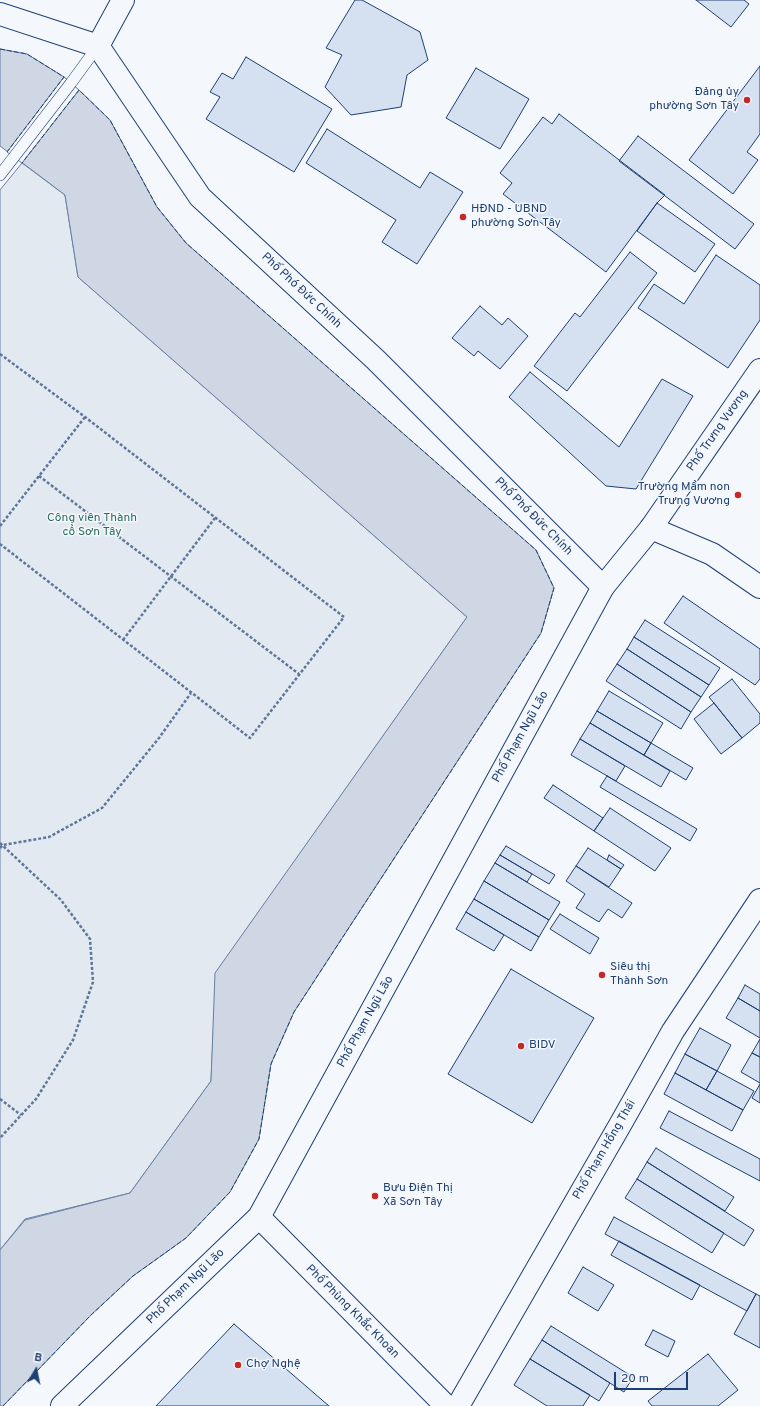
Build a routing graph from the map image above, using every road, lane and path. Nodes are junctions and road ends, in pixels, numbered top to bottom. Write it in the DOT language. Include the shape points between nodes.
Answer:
graph roads {
  1 [pos="123,0"];
  2 [pos="0,14"];
  3 [pos="98,46"];
  4 [pos="0,175"];
  5 [pos="0,354"];
  6 [pos="760,370"];
  7 [pos="85,417"];
  8 [pos="39,476"];
  9 [pos="215,518"];
  10 [pos="0,526"];
  11 [pos="650,528"];
  12 [pos="0,544"];
  13 [pos="171,576"];
  14 [pos="603,587"];
  15 [pos="760,587"];
  16 [pos="123,640"];
  17 [pos="300,674"];
  18 [pos="192,693"];
  19 [pos="0,843"];
  20 [pos="3,845"];
  21 [pos="0,848"];
  22 [pos="760,900"];
  23 [pos="0,1099"];
  24 [pos="21,1115"];
  25 [pos="0,1138"];
  26 [pos="259,1217"];
  27 [pos="62,1406"];
  28 [pos="446,1406"];
  29 [pos="458,1406"];
  1 -- 3 [label="main road"];
  2 -- 3 [label="main road"];
  3 -- 4 [label="lane"];
  3 -- 14 [label="main road, Phố Phó Đức Chính" via="200,196 376,360"];
  5 -- 7 [label="path"];
  6 -- 11 [label="main road, Phố Trưng Vương"];
  7 -- 8 [label="path"];
  7 -- 9 [label="path"];
  8 -- 10 [label="path"];
  8 -- 13 [label="path"];
  9 -- 13 [label="path"];
  9 -- 17 [label="path" via="344,617"];
  11 -- 14 [label="main road, Phố Trưng Vương"];
  11 -- 15 [label="main road" via="712,554"];
  12 -- 16 [label="path"];
  13 -- 16 [label="path"];
  13 -- 17 [label="path"];
  14 -- 26 [label="main road, Phố Phạm Ngũ Lão"];
  16 -- 18 [label="path"];
  17 -- 18 [label="path" via="250,738"];
  18 -- 20 [label="path" via="102,808 49,837"];
  19 -- 20 [label="path"];
  20 -- 21 [label="path"];
  20 -- 24 [label="path" via="61,900 90,939 93,982 73,1040 36,1099"];
  22 -- 29 [label="main road, Phố Phạm Hồng Thái" via="672,1031"];
  23 -- 24 [label="path"];
  24 -- 25 [label="path"];
  26 -- 27 [label="main road, Phố Phạm Ngũ Lão"];
  26 -- 28 [label="main road, Phố Phùng Khắc Khoan"];
}
